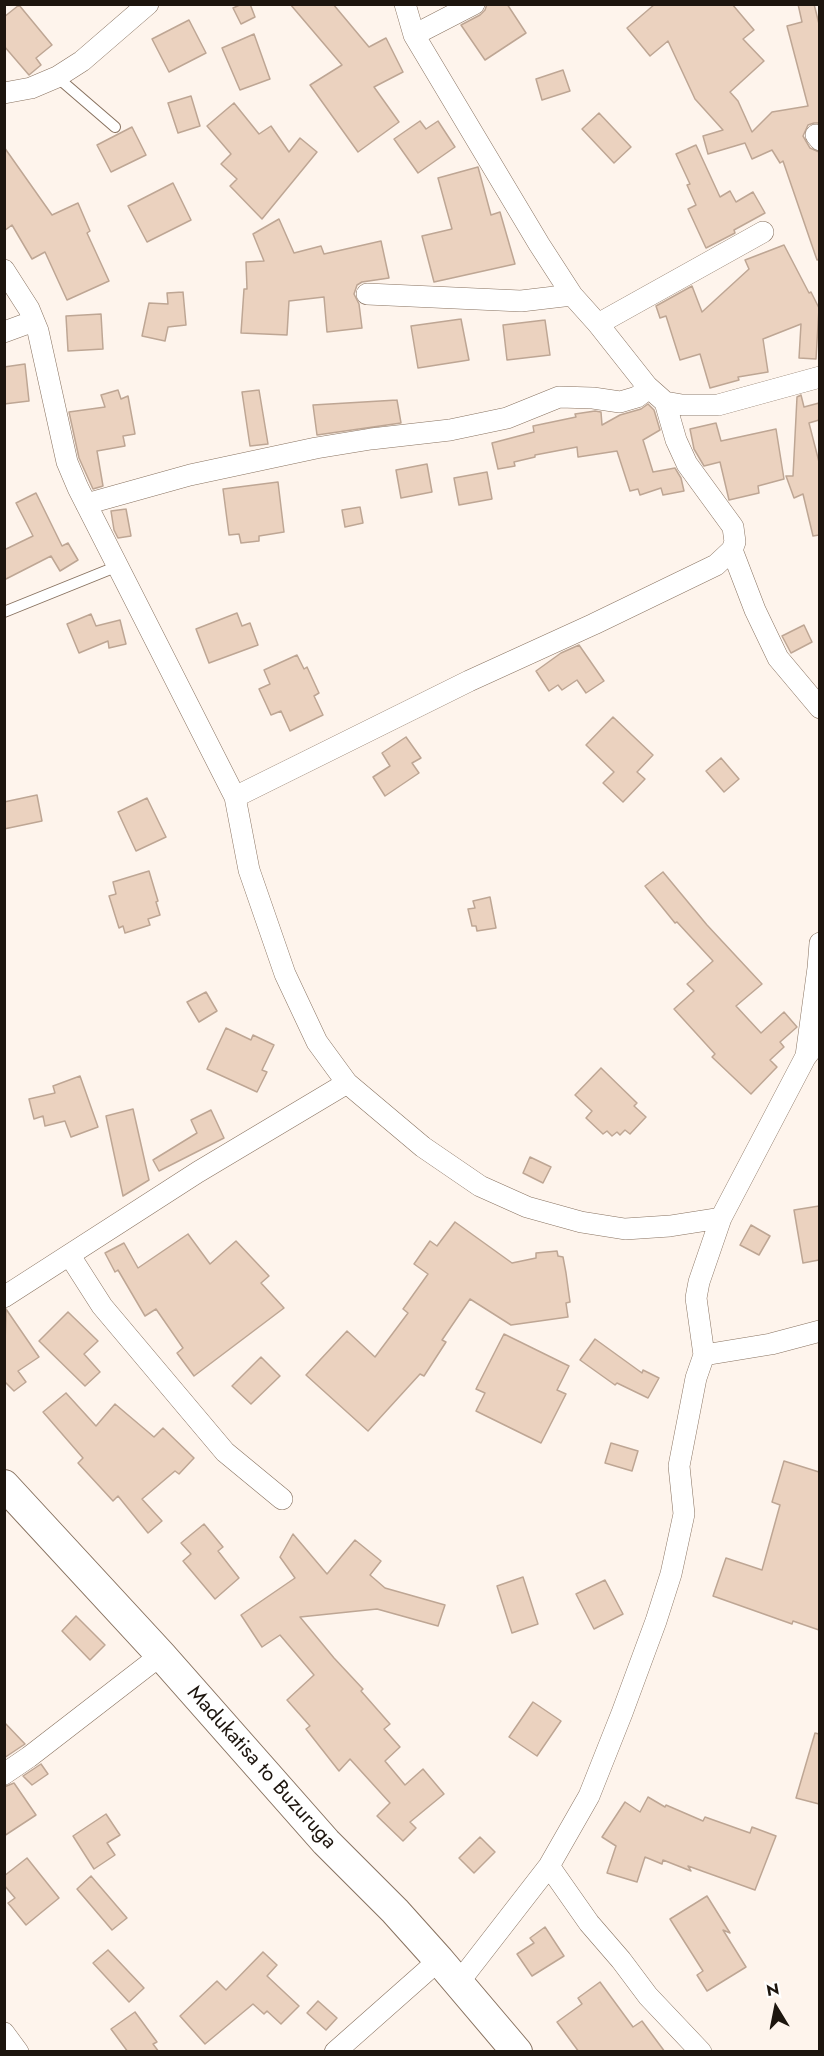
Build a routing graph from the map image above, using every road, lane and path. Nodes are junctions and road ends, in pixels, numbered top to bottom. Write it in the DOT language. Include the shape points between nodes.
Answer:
graph roads {
  1 [pos="148,4"];
  2 [pos="405,4"];
  3 [pos="474,4"];
  4 [pos="414,35"];
  5 [pos="57,77"];
  6 [pos="4,93"];
  7 [pos="115,127"];
  8 [pos="763,232"];
  9 [pos="4,270"];
  10 [pos="367,294"];
  11 [pos="572,295"];
  12 [pos="34,321"];
  13 [pos="598,324"];
  14 [pos="4,332"];
  15 [pos="819,377"];
  16 [pos="649,388"];
  17 [pos="665,402"];
  18 [pos="86,504"];
  19 [pos="732,550"];
  20 [pos="118,566"];
  21 [pos="4,612"];
  22 [pos="819,708"];
  23 [pos="235,797"];
  24 [pos="819,943"];
  25 [pos="819,1038"];
  26 [pos="806,1059"];
  27 [pos="347,1083"];
  28 [pos="721,1218"];
  29 [pos="70,1256"];
  30 [pos="4,1296"];
  31 [pos="819,1331"];
  32 [pos="704,1355"];
  33 [pos="4,1485"];
  34 [pos="282,1499"];
  35 [pos="161,1655"];
  36 [pos="4,1774"];
  37 [pos="549,1866"];
  38 [pos="439,1960"];
  39 [pos="459,1983"];
  40 [pos="335,2052"];
  41 [pos="518,2052"];
  42 [pos="701,2052"];
  1 -- 5 [label="street" via="82,61"];
  2 -- 4 [label="street"];
  3 -- 4 [label="street"];
  4 -- 11 [label="street"];
  5 -- 6 [label="street" via="31,88"];
  5 -- 7 [label="lane"];
  8 -- 13 [label="street"];
  9 -- 12 [label="street"];
  10 -- 11 [label="street" via="521,301"];
  11 -- 13 [label="street"];
  12 -- 14 [label="street"];
  12 -- 18 [label="street" via="67,462"];
  13 -- 16 [label="street"];
  15 -- 17 [label="street" via="718,405"];
  16 -- 17 [label="street"];
  16 -- 18 [label="street" via="620,402 559,398 507,418 450,430 316,448 190,475"];
  17 -- 19 [label="street" via="687,464 733,527"];
  18 -- 20 [label="street"];
  19 -- 22 [label="street" via="778,658"];
  19 -- 23 [label="street" via="716,565"];
  20 -- 21 [label="lane"];
  20 -- 23 [label="street"];
  23 -- 27 [label="street" via="249,870 285,974 317,1042"];
  24 -- 26 [label="street"];
  25 -- 26 [label="street"];
  26 -- 28 [label="street"];
  27 -- 28 [label="street" via="423,1147 480,1186 527,1207 625,1229"];
  27 -- 29 [label="street" via="198,1172"];
  28 -- 32 [label="street" via="696,1298"];
  29 -- 30 [label="street"];
  29 -- 34 [label="street" via="102,1306 225,1452"];
  31 -- 32 [label="street"];
  32 -- 37 [label="street" via="679,1466 684,1514 671,1574 589,1796"];
  33 -- 35 [label="main road, Madukatisa to Buzuruga"];
  35 -- 36 [label="street"];
  35 -- 38 [label="main road, Madukatisa to Buzuruga" via="326,1842"];
  37 -- 39 [label="street"];
  37 -- 42 [label="street" via="648,1996"];
  38 -- 39 [label="main road, Madukatisa to Buzuruga"];
  38 -- 40 [label="street"];
  39 -- 41 [label="main road, Madukatisa to Buzuruga"];
}
